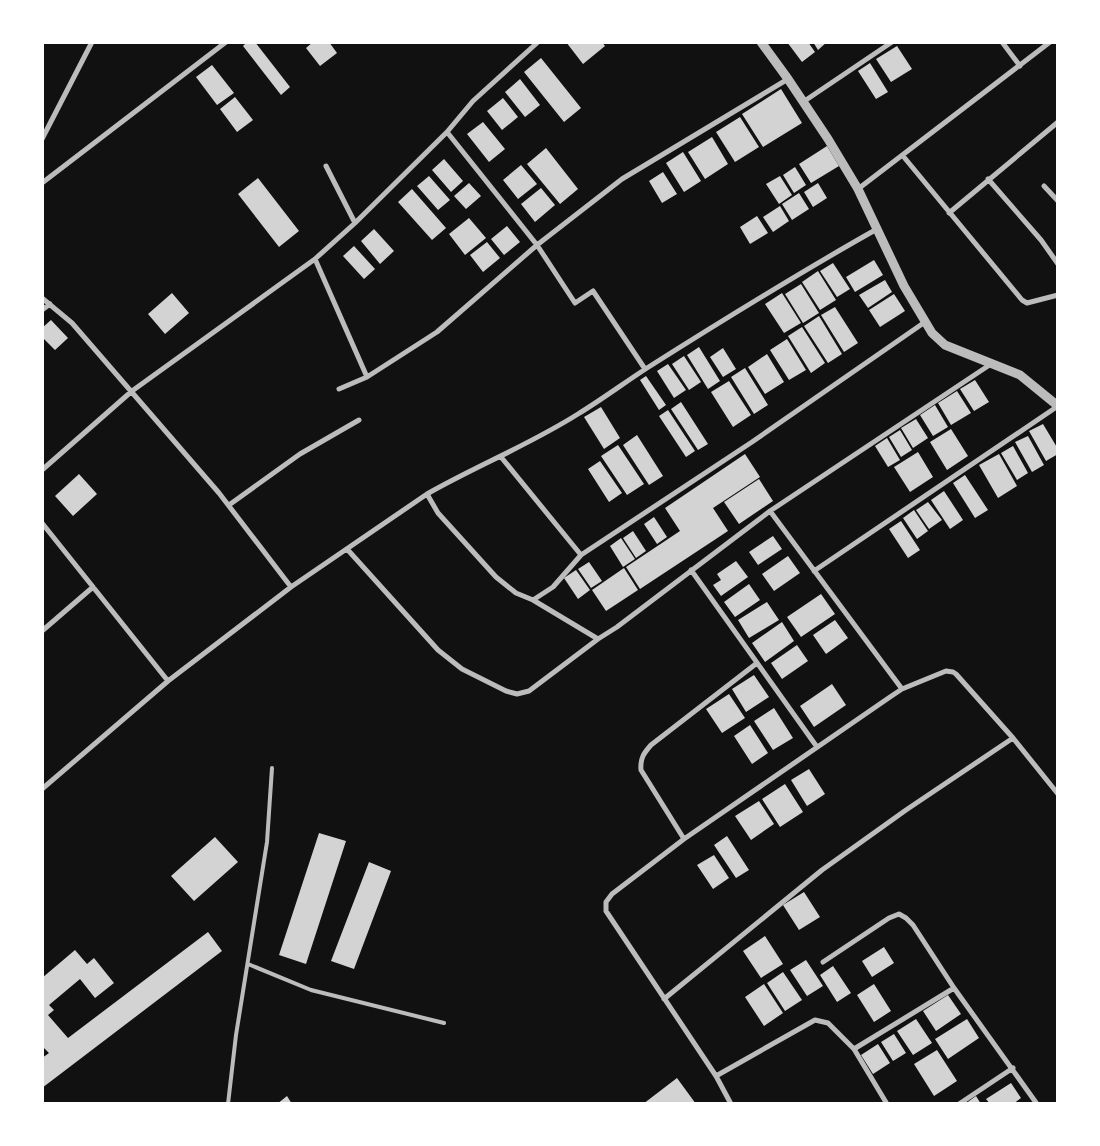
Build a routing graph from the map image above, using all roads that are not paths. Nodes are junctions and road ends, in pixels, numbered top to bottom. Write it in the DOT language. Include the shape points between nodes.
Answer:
graph roads {
  1 [pos="92,42"];
  2 [pos="226,42"];
  3 [pos="538,42"];
  4 [pos="761,42"];
  5 [pos="892,42"];
  6 [pos="1002,42"];
  7 [pos="1050,42"];
  8 [pos="1020,66"];
  9 [pos="788,78"];
  10 [pos="803,102"];
  11 [pos="1058,122"];
  12 [pos="447,132"];
  13 [pos="42,139"];
  14 [pos="903,156"];
  15 [pos="326,166"];
  16 [pos="988,179"];
  17 [pos="42,183"];
  18 [pos="1044,186"];
  19 [pos="858,189"];
  20 [pos="1058,201"];
  21 [pos="949,212"];
  22 [pos="355,223"];
  23 [pos="878,229"];
  24 [pos="537,245"];
  25 [pos="314,259"];
  26 [pos="1058,264"];
  27 [pos="1058,295"];
  28 [pos="42,298"];
  29 [pos="50,304"];
  30 [pos="42,310"];
  31 [pos="925,322"];
  32 [pos="991,364"];
  33 [pos="645,369"];
  34 [pos="367,377"];
  35 [pos="339,389"];
  36 [pos="132,391"];
  37 [pos="1058,406"];
  38 [pos="359,420"];
  39 [pos="501,457"];
  40 [pos="42,470"];
  41 [pos="427,494"];
  42 [pos="229,505"];
  43 [pos="770,511"];
  44 [pos="42,524"];
  45 [pos="348,549"];
  46 [pos="581,555"];
  47 [pos="690,570"];
  48 [pos="814,571"];
  49 [pos="93,587"];
  50 [pos="291,587"];
  51 [pos="532,600"];
  52 [pos="42,631"];
  53 [pos="598,639"];
  54 [pos="756,663"];
  55 [pos="168,681"];
  56 [pos="902,689"];
  57 [pos="1014,738"];
  58 [pos="817,748"];
  59 [pos="272,768"];
  60 [pos="42,789"];
  61 [pos="1058,794"];
  62 [pos="684,839"];
  63 [pos="823,962"];
  64 [pos="248,964"];
  65 [pos="954,988"];
  66 [pos="664,999"];
  67 [pos="444,1023"];
  68 [pos="854,1049"];
  69 [pos="1013,1068"];
  70 [pos="716,1076"];
  71 [pos="228,1104"];
  72 [pos="731,1104"];
  73 [pos="887,1104"];
  74 [pos="959,1104"];
  75 [pos="1037,1104"];
  1 -- 13 [label="street"];
  2 -- 17 [label="street"];
  3 -- 12 [label="street" via="474,101"];
  4 -- 9 [label="street"];
  5 -- 10 [label="street"];
  6 -- 8 [label="street"];
  7 -- 8 [label="street"];
  8 -- 14 [label="street"];
  9 -- 10 [label="street"];
  9 -- 24 [label="street" via="622,180"];
  10 -- 19 [label="street"];
  11 -- 16 [label="street"];
  12 -- 22 [label="street"];
  12 -- 24 [label="street"];
  14 -- 19 [label="street"];
  14 -- 21 [label="street"];
  15 -- 22 [label="street"];
  16 -- 21 [label="street"];
  16 -- 26 [label="street"];
  18 -- 20 [label="street"];
  19 -- 23 [label="street"];
  21 -- 27 [label="street" via="1022,300 1027,303"];
  22 -- 25 [label="street"];
  23 -- 31 [label="street" via="904,286"];
  23 -- 33 [label="street" via="781,284"];
  24 -- 33 [label="street" via="575,303 593,291"];
  24 -- 34 [label="street" via="437,332"];
  25 -- 34 [label="street"];
  25 -- 36 [label="street"];
  28 -- 29 [label="street"];
  29 -- 30 [label="street"];
  29 -- 36 [label="street" via="72,323"];
  31 -- 32 [label="street" via="932,334 945,345"];
  31 -- 46 [label="street"];
  32 -- 37 [label="street" via="1020,375"];
  32 -- 43 [label="street"];
  33 -- 39 [label="street" via="577,415"];
  34 -- 35 [label="street"];
  36 -- 40 [label="street"];
  36 -- 42 [label="street"];
  37 -- 48 [label="street"];
  38 -- 42 [label="street" via="300,454"];
  39 -- 41 [label="street"];
  39 -- 46 [label="street"];
  41 -- 45 [label="street"];
  41 -- 51 [label="street" via="438,513 496,577 516,593"];
  42 -- 50 [label="street"];
  43 -- 47 [label="street"];
  43 -- 48 [label="street"];
  44 -- 49 [label="street"];
  45 -- 50 [label="street"];
  45 -- 53 [label="street" via="438,650 462,669 506,691 517,694 529,691"];
  46 -- 51 [label="street" via="553,587"];
  47 -- 53 [label="street"];
  47 -- 54 [label="street"];
  48 -- 56 [label="street"];
  49 -- 52 [label="street"];
  49 -- 55 [label="street"];
  50 -- 55 [label="street"];
  51 -- 53 [label="street"];
  54 -- 58 [label="street"];
  54 -- 62 [label="street" via="643,754 642,770"];
  55 -- 60 [label="street"];
  56 -- 57 [label="street" via="946,671 953,672"];
  56 -- 58 [label="street"];
  57 -- 61 [label="street"];
  57 -- 66 [label="street" via="822,870"];
  58 -- 62 [label="street"];
  59 -- 64 [label="lane" via="267,842"];
  62 -- 66 [label="street" via="606,902 606,911"];
  63 -- 65 [label="street" via="899,914 912,925"];
  64 -- 67 [label="lane" via="311,990"];
  64 -- 71 [label="lane"];
  65 -- 68 [label="street"];
  65 -- 69 [label="street"];
  66 -- 70 [label="street"];
  68 -- 70 [label="street" via="828,1023 815,1020"];
  68 -- 73 [label="street"];
  69 -- 74 [label="street"];
  69 -- 75 [label="street"];
  70 -- 72 [label="street"];
}
